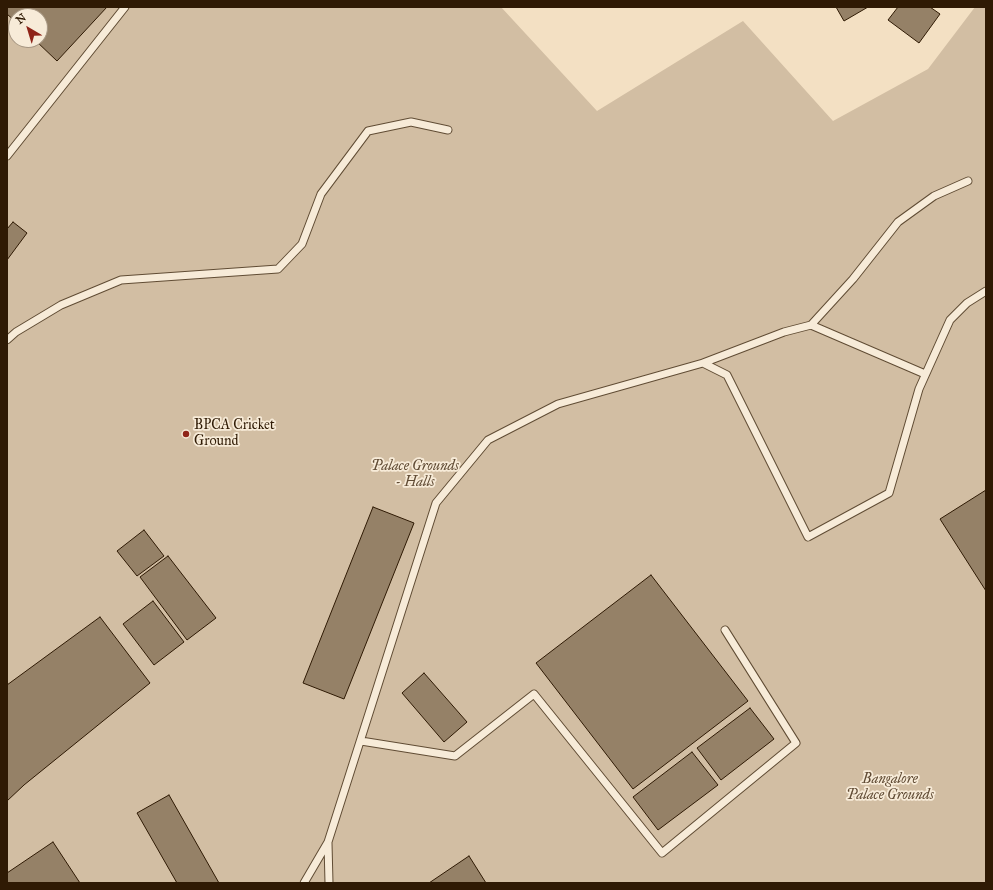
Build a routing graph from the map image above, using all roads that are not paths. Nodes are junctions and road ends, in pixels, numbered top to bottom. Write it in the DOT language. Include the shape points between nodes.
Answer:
graph roads {
  1 [pos="125,7"];
  2 [pos="448,130"];
  3 [pos="7,156"];
  4 [pos="968,181"];
  5 [pos="986,291"];
  6 [pos="811,325"];
  7 [pos="7,340"];
  8 [pos="703,363"];
  9 [pos="926,374"];
  10 [pos="725,630"];
  11 [pos="361,740"];
  12 [pos="328,842"];
  13 [pos="304,883"];
  14 [pos="329,883"];
  1 -- 3 [label="lane"];
  2 -- 7 [label="lane" via="411,122 368,131 321,194 302,244 278,269 120,280 61,305"];
  4 -- 6 [label="lane" via="934,196 898,222 853,279"];
  5 -- 9 [label="lane" via="967,303 950,320"];
  6 -- 8 [label="lane" via="784,332"];
  6 -- 9 [label="lane"];
  8 -- 9 [label="lane" via="727,375 808,537 889,493 919,388"];
  8 -- 11 [label="lane" via="558,404 488,440 436,503"];
  10 -- 11 [label="lane" via="796,743 662,853 534,694 455,756"];
  11 -- 12 [label="lane"];
  12 -- 13 [label="lane"];
  12 -- 14 [label="lane"];
}
